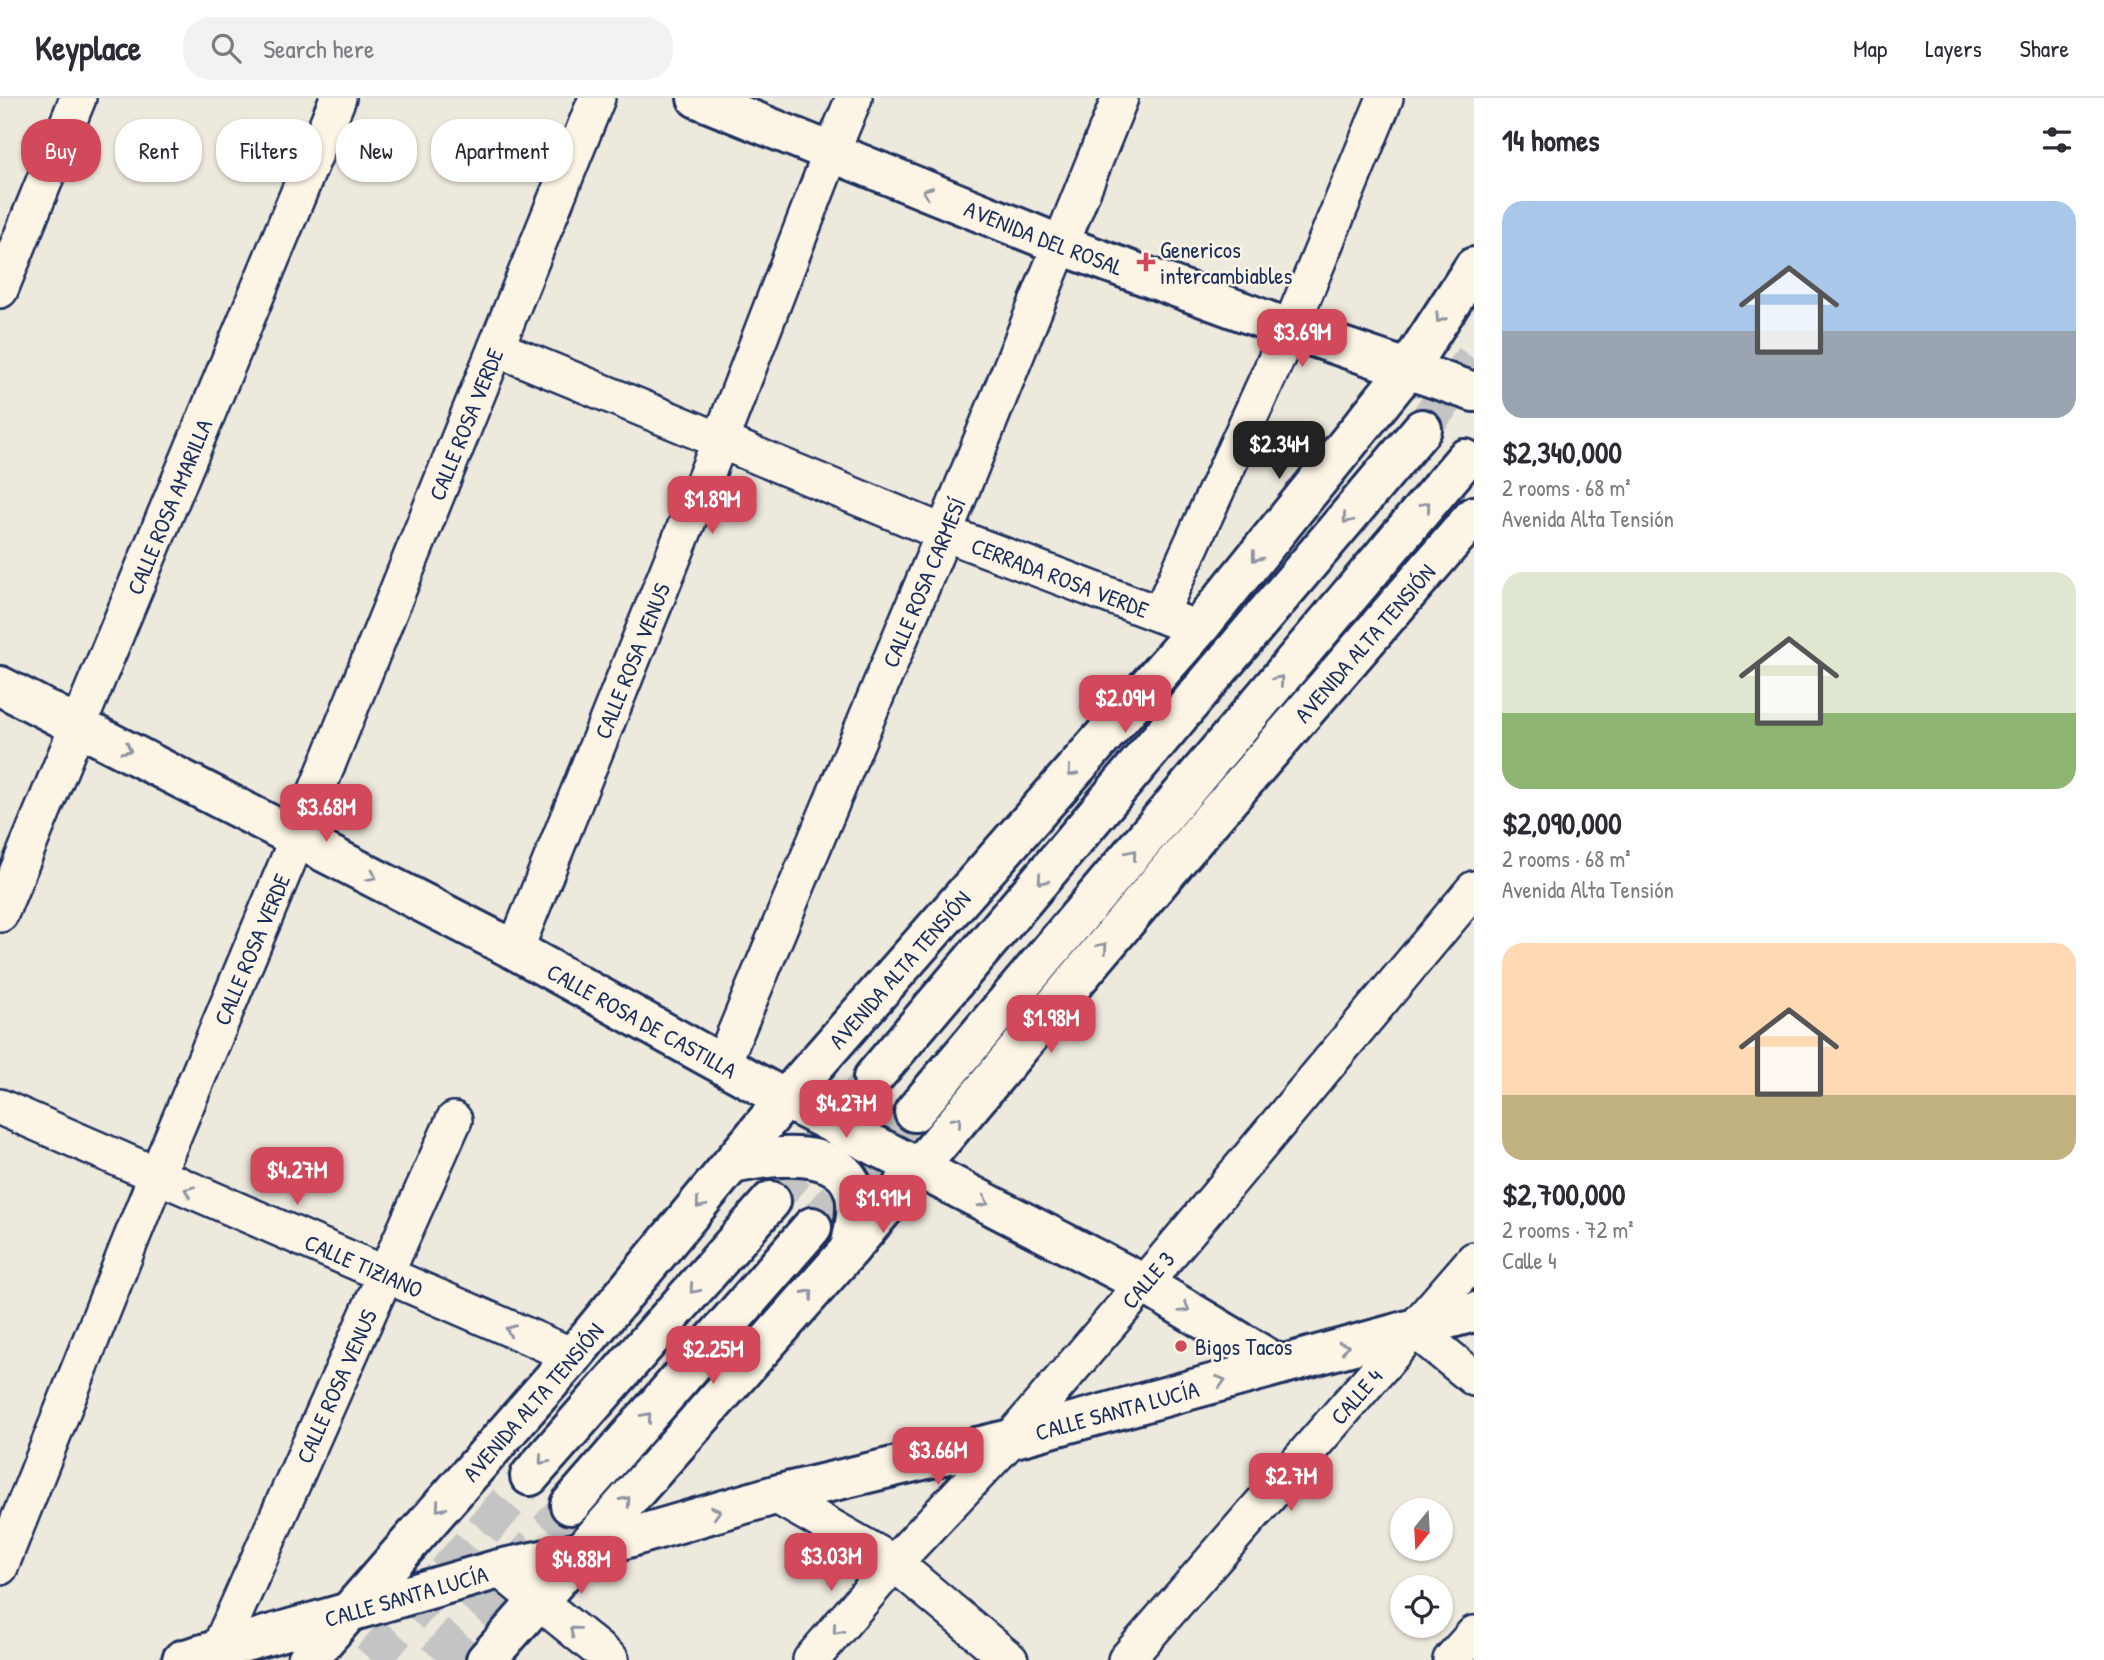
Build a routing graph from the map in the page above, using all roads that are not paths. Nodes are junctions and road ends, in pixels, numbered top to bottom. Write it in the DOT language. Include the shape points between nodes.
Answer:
graph roads {
  1 [pos="78,98"];
  2 [pos="338,98"];
  3 [pos="597,98"];
  4 [pos="697,98"];
  5 [pos="854,98"];
  6 [pos="1119,98"];
  7 [pos="1385,98"];
  8 [pos="831,153"];
  9 [pos="1061,245"];
  10 [pos="1474,267"];
  11 [pos="0,290"];
  12 [pos="1290,329"];
  13 [pos="496,348"];
  14 [pos="1407,370"];
  15 [pos="1474,392"];
  16 [pos="1422,429"];
  17 [pos="720,442"];
  18 [pos="1465,460"];
  19 [pos="1474,516"];
  20 [pos="944,533"];
  21 [pos="1160,614"];
  22 [pos="1198,629"];
  23 [pos="0,686"];
  24 [pos="77,724"];
  25 [pos="298,838"];
  26 [pos="1474,889"];
  27 [pos="0,914"];
  28 [pos="514,950"];
  29 [pos="722,1065"];
  30 [pos="873,1078"];
  31 [pos="785,1100"];
  32 [pos="0,1107"];
  33 [pos="914,1112"];
  34 [pos="454,1120"];
  35 [pos="733,1164"];
  36 [pos="917,1168"];
  37 [pos="156,1177"];
  38 [pos="771,1201"];
  39 [pos="812,1227"];
  40 [pos="850,1249"];
  41 [pos="1474,1260"];
  42 [pos="383,1275"];
  43 [pos="1144,1284"];
  44 [pos="1474,1312"];
  45 [pos="1414,1329"];
  46 [pos="573,1356"];
  47 [pos="1279,1365"];
  48 [pos="1474,1378"];
  49 [pos="1011,1439"];
  50 [pos="530,1475"];
  51 [pos="775,1495"];
  52 [pos="570,1506"];
  53 [pos="580,1552"];
  54 [pos="894,1563"];
  55 [pos="0,1567"];
  56 [pos="499,1570"];
  57 [pos="538,1601"];
  58 [pos="347,1614"];
  59 [pos="1474,1634"];
  60 [pos="200,1655"];
  61 [pos="607,1659"];
  62 [pos="307,1660"];
  63 [pos="486,1660"];
  64 [pos="811,1660"];
  65 [pos="1010,1660"];
  66 [pos="1126,1660"];
  67 [pos="1451,1660"];
  1 -- 11 [label="street"];
  2 -- 24 [label="street, CALLE ROSA AMARILLA"];
  3 -- 13 [label="street, CALLE ROSA VERDE"];
  4 -- 8 [label="street, AVENIDA DEL ROSAL"];
  5 -- 8 [label="street, CALLE ROSA VENUS"];
  6 -- 9 [label="street, CALLE ROSA CARMESÍ"];
  7 -- 12 [label="street"];
  9 -- 8 [label="street, AVENIDA DEL ROSAL, one-way"];
  8 -- 17 [label="street, CALLE ROSA VENUS"];
  9 -- 12 [label="street, AVENIDA DEL ROSAL"];
  9 -- 20 [label="street, CALLE ROSA CARMESÍ"];
  10 -- 14 [label="street, AVENIDA ALTA TENSIÓN, one-way"];
  12 -- 14 [label="street, AVENIDA DEL ROSAL"];
  12 -- 21 [label="street"];
  13 -- 17 [label="street, CERRADA ROSA VERDE"];
  13 -- 25 [label="street, CALLE ROSA VERDE"];
  14 -- 15 [label="street, AVENIDA DEL ROSAL"];
  14 -- 22 [label="street, AVENIDA ALTA TENSIÓN, one-way"];
  16 -- 30 [label="street, one-way"];
  17 -- 20 [label="street, CERRADA ROSA VERDE"];
  17 -- 28 [label="street, CALLE ROSA VENUS"];
  33 -- 18 [label="street, AVENIDA ALTA TENSIÓN, one-way"];
  36 -- 19 [label="street, AVENIDA ALTA TENSIÓN, one-way"];
  20 -- 21 [label="street, CERRADA ROSA VERDE"];
  20 -- 29 [label="street, CALLE ROSA CARMESÍ"];
  21 -- 22 [label="street, CERRADA ROSA VERDE"];
  22 -- 31 [label="street, AVENIDA ALTA TENSIÓN, one-way"];
  23 -- 24 [label="street, CALLE ROSA DE CASTILLA"];
  24 -- 25 [label="street, CALLE ROSA DE CASTILLA, one-way"];
  24 -- 27 [label="street, CALLE ROSA AMARILLA"];
  25 -- 28 [label="street, CALLE ROSA DE CASTILLA, one-way"];
  25 -- 37 [label="street, CALLE ROSA VERDE"];
  26 -- 43 [label="street, CALLE 3"];
  28 -- 29 [label="street, CALLE ROSA DE CASTILLA"];
  29 -- 31 [label="street, CALLE ROSA DE CASTILLA"];
  31 -- 35 [label="street, AVENIDA ALTA TENSIÓN"];
  31 -- 36 [label="street, CALLE ROSA DE CASTILLA"];
  32 -- 37 [label="street, CALLE TIZIANO"];
  34 -- 42 [label="street, CALLE ROSA VENUS"];
  35 -- 40 [label="street" via="791,1156 827,1163 842,1172 856,1196"];
  35 -- 46 [label="street, AVENIDA ALTA TENSIÓN, one-way"];
  36 -- 40 [label="street, AVENIDA ALTA TENSIÓN"];
  36 -- 43 [label="street, CALLE ROSA DE CASTILLA, one-way"];
  42 -- 37 [label="street, CALLE TIZIANO, one-way"];
  37 -- 55 [label="street, CALLE ROSA VERDE"];
  38 -- 50 [label="street, AVENIDA ALTA TENSIÓN, one-way"];
  52 -- 39 [label="street, one-way"];
  53 -- 40 [label="street, AVENIDA ALTA TENSIÓN, one-way"];
  41 -- 45 [label="street, CALLE 4"];
  46 -- 42 [label="street, CALLE TIZIANO, one-way"];
  42 -- 60 [label="street, CALLE ROSA VENUS"];
  43 -- 47 [label="street, CALLE ROSA DE CASTILLA, one-way"];
  43 -- 49 [label="street, CALLE 3"];
  44 -- 45 [label="street, CALLE SANTA LUCÍA"];
  47 -- 45 [label="street, CALLE SANTA LUCÍA, one-way"];
  45 -- 48 [label="street"];
  45 -- 66 [label="street, CALLE 4"];
  46 -- 58 [label="street, AVENIDA ALTA TENSIÓN, one-way"];
  49 -- 47 [label="street, CALLE SANTA LUCÍA, one-way"];
  49 -- 51 [label="street, CALLE SANTA LUCÍA"];
  49 -- 54 [label="street, CALLE 3"];
  53 -- 51 [label="street, CALLE SANTA LUCÍA, one-way"];
  51 -- 54 [label="street"];
  53 -- 56 [label="street, CALLE SANTA LUCÍA"];
  53 -- 57 [label="street, AVENIDA ALTA TENSIÓN"];
  54 -- 64 [label="street, CALLE 3, one-way"];
  54 -- 65 [label="street"];
  56 -- 57 [label="street"];
  56 -- 58 [label="street, CALLE SANTA LUCÍA"];
  61 -- 57 [label="street, one-way"];
  57 -- 63 [label="street, AVENIDA ALTA TENSIÓN"];
  58 -- 60 [label="street, CALLE SANTA LUCÍA"];
  58 -- 62 [label="street, AVENIDA ALTA TENSIÓN"];
  59 -- 67 [label="street"];
}
